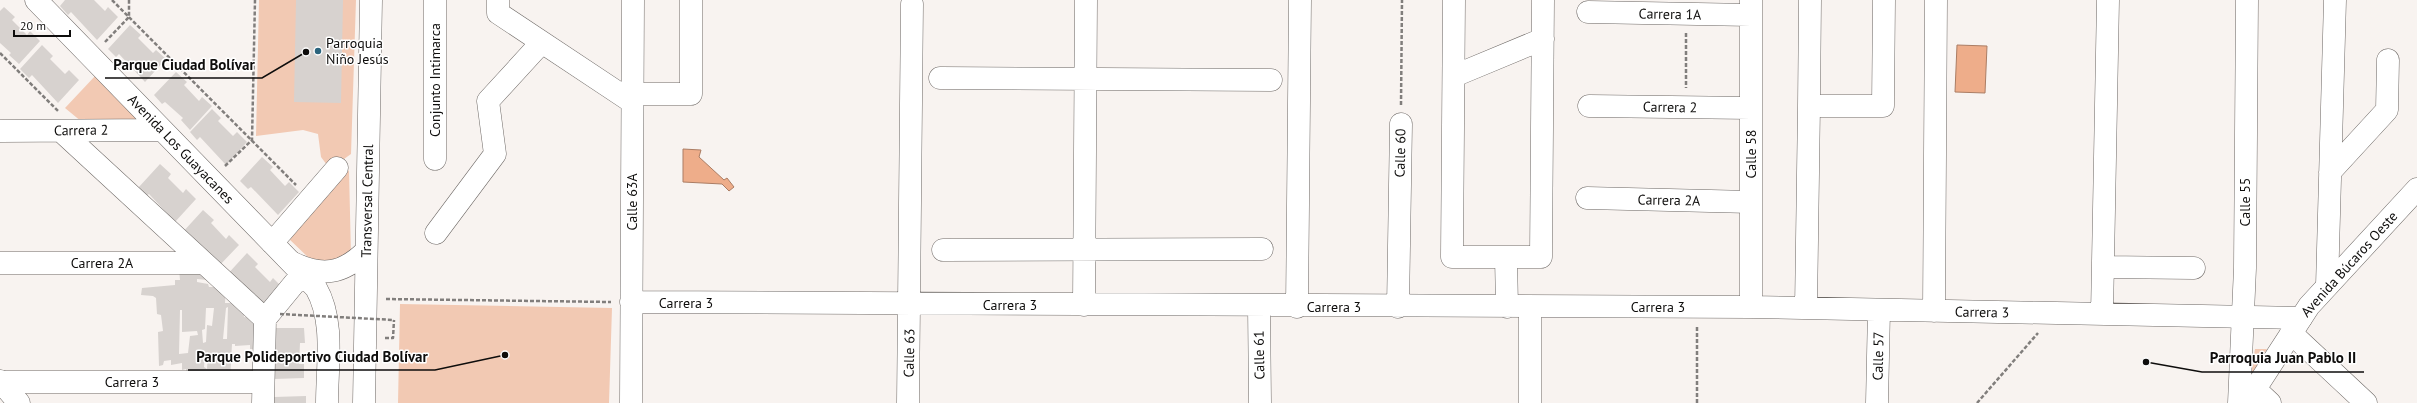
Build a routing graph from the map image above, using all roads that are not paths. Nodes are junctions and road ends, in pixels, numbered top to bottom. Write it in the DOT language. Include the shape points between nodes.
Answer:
graph roads {
  1 [pos="36,0"];
  2 [pos="371,0"];
  3 [pos="435,0"];
  4 [pos="498,0"];
  5 [pos="633,0"];
  6 [pos="691,0"];
  7 [pos="1086,0"];
  8 [pos="1300,0"];
  9 [pos="1454,0"];
  10 [pos="1543,0"];
  11 [pos="1810,0"];
  12 [pos="1884,0"];
  13 [pos="1936,0"];
  14 [pos="2108,0"];
  15 [pos="2247,0"];
  16 [pos="2335,0"];
  17 [pos="912,4"];
  18 [pos="1751,8"];
  19 [pos="1588,12"];
  20 [pos="1543,40"];
  21 [pos="542,42"];
  22 [pos="2388,60"];
  23 [pos="1454,76"];
  24 [pos="940,78"];
  25 [pos="1086,79"];
  26 [pos="1271,80"];
  27 [pos="632,98"];
  28 [pos="1589,106"];
  29 [pos="1809,106"];
  30 [pos="1751,108"];
  31 [pos="1401,124"];
  32 [pos="70,130"];
  33 [pos="162,130"];
  34 [pos="0,131"];
  35 [pos="435,159"];
  36 [pos="337,168"];
  37 [pos="2330,172"];
  38 [pos="2417,189"];
  39 [pos="1587,198"];
  40 [pos="1751,202"];
  41 [pos="436,233"];
  42 [pos="272,243"];
  43 [pos="1262,249"];
  44 [pos="943,250"];
  45 [pos="1084,250"];
  46 [pos="366,251"];
  47 [pos="1506,257"];
  48 [pos="0,263"];
  49 [pos="204,263"];
  50 [pos="2103,267"];
  51 [pos="298,268"];
  52 [pos="2194,268"];
  53 [pos="2327,286"];
  54 [pos="631,302"];
  55 [pos="910,304"];
  56 [pos="1084,305"];
  57 [pos="1259,306"];
  58 [pos="1297,307"];
  59 [pos="1398,307"];
  60 [pos="1507,307"];
  61 [pos="1530,307"];
  62 [pos="1751,307"];
  63 [pos="1806,308"];
  64 [pos="1879,310"];
  65 [pos="1934,311"];
  66 [pos="2102,314"];
  67 [pos="272,316"];
  68 [pos="2243,317"];
  69 [pos="2296,326"];
  70 [pos="1,381"];
  71 [pos="263,382"];
  72 [pos="2257,398"];
  73 [pos="18,403"];
  74 [pos="263,403"];
  75 [pos="327,403"];
  76 [pos="364,403"];
  77 [pos="631,403"];
  78 [pos="908,403"];
  79 [pos="1260,403"];
  80 [pos="1530,403"];
  81 [pos="1877,403"];
  82 [pos="2239,403"];
  83 [pos="2366,403"];
  1 -- 33 [label="street, Avenida Los Guayacanes"];
  2 -- 46 [label="street, Transversal Central"];
  3 -- 35 [label="street, Conjunto Intimarca"];
  4 -- 21 [label="street" via="498,12"];
  5 -- 27 [label="street, Calle 63A"];
  6 -- 27 [label="street" via="691,94"];
  7 -- 25 [label="street"];
  8 -- 58 [label="street"];
  9 -- 23 [label="street"];
  10 -- 20 [label="street"];
  11 -- 29 [label="street"];
  12 -- 29 [label="street" via="1883,106"];
  13 -- 65 [label="street"];
  14 -- 50 [label="street"];
  15 -- 68 [label="street, Calle 55"];
  16 -- 37 [label="street"];
  17 -- 55 [label="street, Calle 63"];
  18 -- 19 [label="street, Carrera 1A" via="1686,14"];
  18 -- 30 [label="street, Calle 58"];
  20 -- 23 [label="street"];
  20 -- 47 [label="street" via="1541,258"];
  21 -- 27 [label="street"];
  21 -- 41 [label="street" via="488,101 494,154"];
  22 -- 37 [label="street" via="2387,110"];
  23 -- 47 [label="street" via="1452,257"];
  24 -- 25 [label="street"];
  25 -- 26 [label="street"];
  25 -- 45 [label="street"];
  27 -- 54 [label="street, Calle 63A"];
  28 -- 30 [label="street, Carrera 2"];
  29 -- 63 [label="street"];
  30 -- 40 [label="street, Calle 58"];
  31 -- 59 [label="street, Calle 60"];
  32 -- 33 [label="street, Carrera 2"];
  32 -- 34 [label="street, Carrera 2"];
  32 -- 49 [label="street"];
  33 -- 42 [label="street, Avenida Los Guayacanes"];
  36 -- 42 [label="street"];
  37 -- 53 [label="street"];
  38 -- 53 [label="street, Avenida Búcaros Oeste"];
  39 -- 40 [label="street, Carrera 2A"];
  40 -- 62 [label="street, Calle 58"];
  42 -- 51 [label="street, Avenida Los Guayacanes"];
  43 -- 45 [label="street"];
  44 -- 45 [label="street"];
  45 -- 56 [label="street"];
  46 -- 51 [label="street" via="355,262 340,270 324,272"];
  46 -- 76 [label="street, Transversal Central"];
  47 -- 60 [label="street"];
  48 -- 49 [label="street, Carrera 2A"];
  49 -- 67 [label="street"];
  50 -- 52 [label="street"];
  50 -- 66 [label="street"];
  51 -- 67 [label="street"];
  51 -- 75 [label="street, Avenida Los Guayacanes" via="316,288 324,303 327,330"];
  53 -- 69 [label="street, Avenida Búcaros Oeste"];
  54 -- 55 [label="street, Carrera 3"];
  54 -- 77 [label="street, Calle 63A"];
  55 -- 56 [label="street, Carrera 3"];
  55 -- 78 [label="street, Calle 63"];
  56 -- 57 [label="street, Carrera 3"];
  57 -- 58 [label="street, Carrera 3"];
  57 -- 79 [label="street, Calle 61"];
  58 -- 59 [label="street, Carrera 3"];
  59 -- 60 [label="street, Carrera 3"];
  60 -- 61 [label="street, Carrera 3"];
  61 -- 62 [label="street, Carrera 3"];
  61 -- 80 [label="street"];
  62 -- 63 [label="street, Carrera 3"];
  63 -- 64 [label="street, Carrera 3"];
  64 -- 65 [label="street, Carrera 3"];
  64 -- 81 [label="street, Calle 57"];
  65 -- 66 [label="street, Carrera 3"];
  66 -- 68 [label="street, Carrera 3"];
  67 -- 71 [label="street"];
  68 -- 69 [label="street, Carrera 3"];
  68 -- 82 [label="street, Calle 55"];
  69 -- 72 [label="street, Avenida Búcaros Oeste"];
  69 -- 83 [label="street"];
  70 -- 71 [label="street, Carrera 3"];
  70 -- 73 [label="street"];
  71 -- 74 [label="street"];
}
